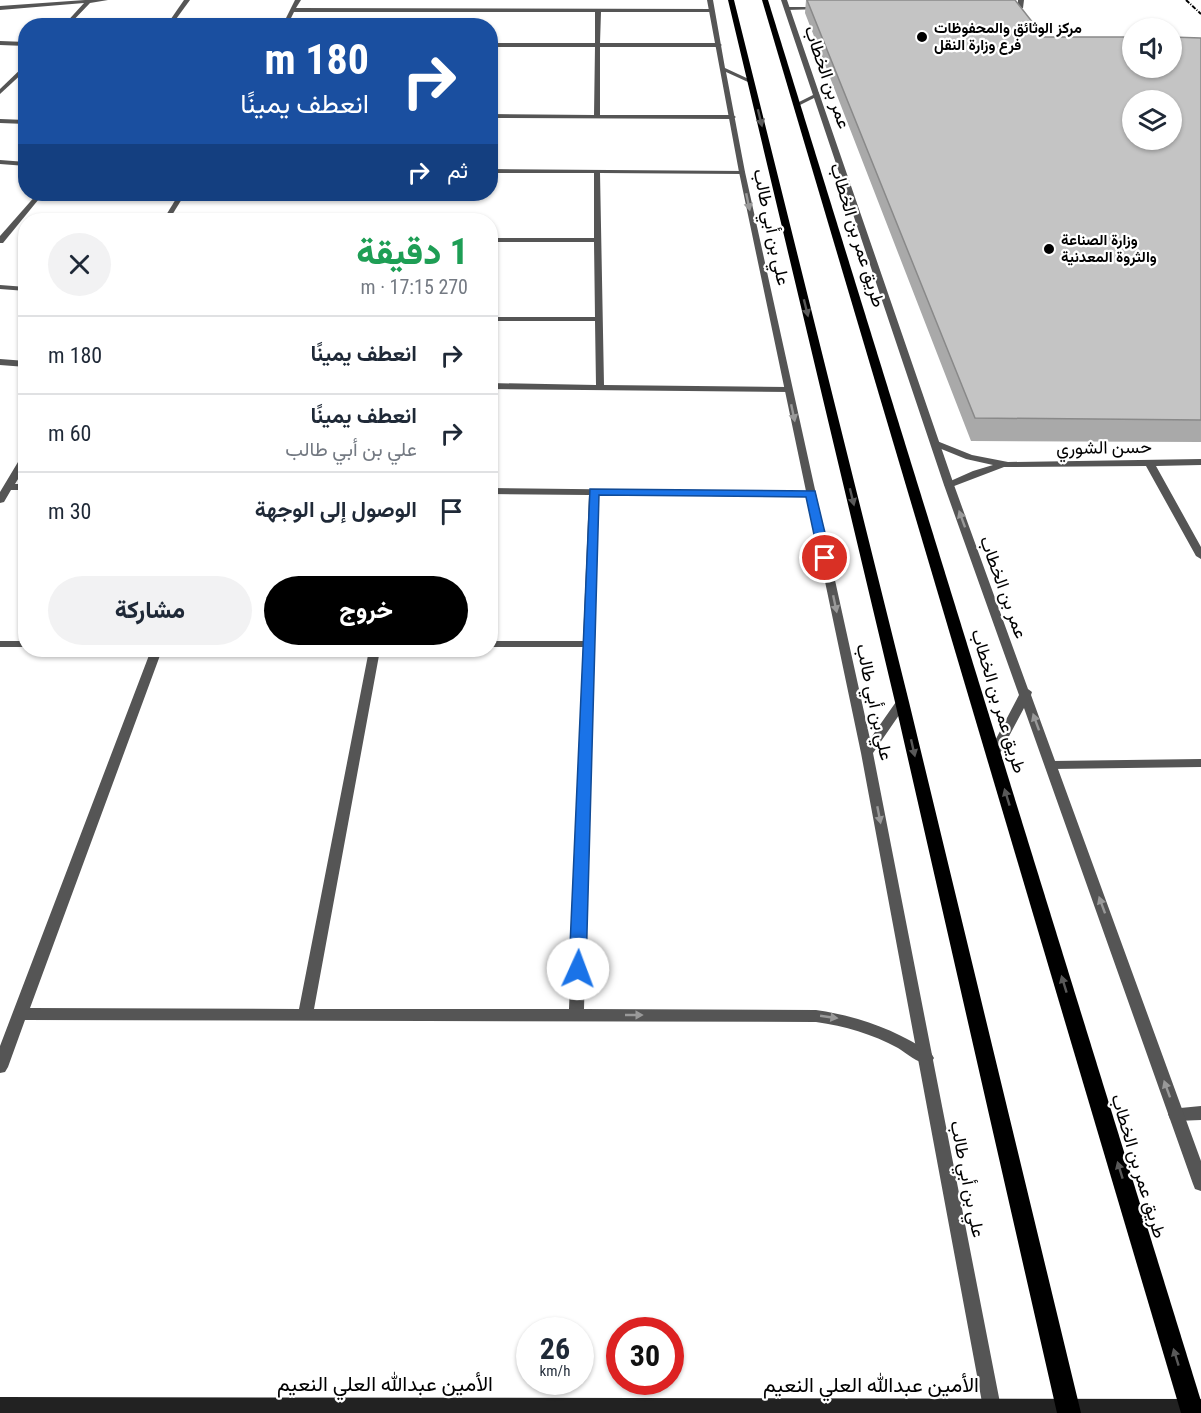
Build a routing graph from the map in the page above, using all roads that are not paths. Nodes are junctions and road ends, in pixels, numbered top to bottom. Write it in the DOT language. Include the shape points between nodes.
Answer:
graph roads {
  1 [pos="105,0"];
  2 [pos="187,0"];
  3 [pos="298,0"];
  4 [pos="412,0"];
  5 [pos="731,0"];
  6 [pos="765,0"];
  7 [pos="89,1"];
  8 [pos="1021,3"];
  9 [pos="711,5"];
  10 [pos="786,5"];
  11 [pos="998,7"];
  12 [pos="0,8"];
  13 [pos="823,9"];
  14 [pos="292,10"];
  15 [pos="406,10"];
  16 [pos="598,10"];
  17 [pos="73,18"];
  18 [pos="174,18"];
  19 [pos="288,18"];
  20 [pos="0,43"];
  21 [pos="18,44"];
  22 [pos="498,45"];
  23 [pos="598,45"];
  24 [pos="719,45"];
  25 [pos="724,69"];
  26 [pos="18,74"];
  27 [pos="750,81"];
  28 [pos="0,83"];
  29 [pos="8,84"];
  30 [pos="0,92"];
  31 [pos="817,95"];
  32 [pos="798,105"];
  33 [pos="498,116"];
  34 [pos="597,117"];
  35 [pos="732,117"];
  36 [pos="0,121"];
  37 [pos="18,122"];
  38 [pos="0,162"];
  39 [pos="18,163"];
  40 [pos="498,171"];
  41 [pos="597,171"];
  42 [pos="742,172"];
  43 [pos="34,201"];
  44 [pos="24,213"];
  45 [pos="18,220"];
  46 [pos="498,240"];
  47 [pos="598,240"];
  48 [pos="0,241"];
  49 [pos="0,287"];
  50 [pos="18,288"];
  51 [pos="599,318"];
  52 [pos="498,319"];
  53 [pos="0,362"];
  54 [pos="18,363"];
  55 [pos="498,386"];
  56 [pos="600,388"];
  57 [pos="788,390"];
  58 [pos="937,444"];
  59 [pos="1149,462"];
  60 [pos="1201,462"];
  61 [pos="1008,465"];
  62 [pos="18,471"];
  63 [pos="949,485"];
  64 [pos="8,487"];
  65 [pos="18,487"];
  66 [pos="498,491"];
  67 [pos="594,492"];
  68 [pos="811,494"];
  69 [pos="0,500"];
  70 [pos="1201,556"];
  71 [pos="0,644"];
  72 [pos="18,644"];
  73 [pos="498,644"];
  74 [pos="588,644"];
  75 [pos="153,657"];
  76 [pos="374,657"];
  77 [pos="1026,692"];
  78 [pos="902,702"];
  79 [pos="867,753"];
  80 [pos="994,754"];
  81 [pos="1201,763"];
  82 [pos="1052,765"];
  83 [pos="20,1014"];
  84 [pos="305,1015"];
  85 [pos="576,1015"];
  86 [pos="926,1058"];
  87 [pos="0,1067"];
  88 [pos="1201,1113"];
  89 [pos="1176,1114"];
  90 [pos="1201,1184"];
  91 [pos="0,1406"];
  92 [pos="1195,1410"];
  93 [pos="993,1411"];
  94 [pos="1069,1411"];
  1 -- 7 [label="street"];
  2 -- 18 [label="street"];
  3 -- 14 [label="street"];
  4 -- 15 [label="street"];
  5 -- 27 [label="main road"];
  6 -- 32 [label="main road, طريق عمر بن الخطاب"];
  7 -- 12 [label="street"];
  7 -- 17 [label="street"];
  8 -- 11 [label="street"];
  9 -- 16 [label="street"];
  9 -- 24 [label="street, علي بن أبي طالب"];
  10 -- 13 [label="street"];
  10 -- 31 [label="street, عمر بن الخطاب"];
  14 -- 15 [label="street"];
  14 -- 19 [label="street"];
  15 -- 16 [label="street"];
  16 -- 23 [label="street"];
  20 -- 21 [label="street"];
  22 -- 23 [label="street"];
  23 -- 24 [label="street"];
  23 -- 34 [label="street"];
  24 -- 25 [label="street, علي بن أبي طالب"];
  25 -- 27 [label="street"];
  25 -- 35 [label="street, علي بن أبي طالب"];
  26 -- 29 [label="street"];
  27 -- 78 [label="main road, one-way"];
  28 -- 29 [label="street"];
  29 -- 30 [label="street"];
  31 -- 32 [label="street"];
  31 -- 58 [label="street, عمر بن الخطاب"];
  32 -- 80 [label="main road, طريق عمر بن الخطاب"];
  33 -- 34 [label="street"];
  34 -- 35 [label="street"];
  35 -- 42 [label="street, علي بن أبي طالب"];
  36 -- 37 [label="street"];
  38 -- 39 [label="street"];
  40 -- 41 [label="street"];
  41 -- 42 [label="street"];
  41 -- 47 [label="street"];
  42 -- 57 [label="street, علي بن أبي طالب, one-way"];
  43 -- 44 [label="street"];
  45 -- 48 [label="street"];
  46 -- 47 [label="street"];
  47 -- 51 [label="street"];
  49 -- 50 [label="street"];
  51 -- 52 [label="street"];
  51 -- 56 [label="street"];
  53 -- 54 [label="street"];
  55 -- 56 [label="street"];
  56 -- 57 [label="street"];
  57 -- 68 [label="street, علي بن أبي طالب, one-way"];
  58 -- 61 [label="street, حسن الشوري" via="969,457"];
  58 -- 63 [label="street, عمر بن الخطاب"];
  59 -- 60 [label="street, حسن الشوري"];
  59 -- 61 [label="street, حسن الشوري"];
  59 -- 70 [label="street"];
  61 -- 63 [label="street, حسن الشوري"];
  62 -- 64 [label="street"];
  77 -- 63 [label="street, عمر بن الخطاب, one-way"];
  64 -- 65 [label="street"];
  64 -- 69 [label="street"];
  66 -- 67 [label="street"];
  67 -- 68 [label="street"];
  67 -- 74 [label="street"];
  68 -- 79 [label="street, علي بن أبي طالب, one-way"];
  71 -- 72 [label="street"];
  73 -- 74 [label="street"];
  74 -- 85 [label="street"];
  75 -- 83 [label="street"];
  76 -- 84 [label="street"];
  77 -- 80 [label="street"];
  82 -- 77 [label="street, عمر بن الخطاب, one-way"];
  78 -- 79 [label="street"];
  78 -- 94 [label="main road, one-way"];
  79 -- 86 [label="street, علي بن أبي طالب, one-way"];
  92 -- 80 [label="main road, طريق عمر بن الخطاب, one-way"];
  81 -- 82 [label="street"];
  89 -- 82 [label="street, عمر بن الخطاب, one-way"];
  83 -- 84 [label="street"];
  83 -- 87 [label="street"];
  84 -- 85 [label="street"];
  85 -- 86 [label="street, one-way" via="816,1016 863,1024"];
  86 -- 93 [label="street, علي بن أبي طالب"];
  88 -- 89 [label="street"];
  89 -- 90 [label="street, عمر بن الخطاب"];
  91 -- 93 [label="main road, الأمين عبدالله العلي النعيم"];
  92 -- 94 [label="main road, الأمين عبدالله العلي النعيم"];
  93 -- 94 [label="main road, الأمين عبدالله العلي النعيم"];
}
